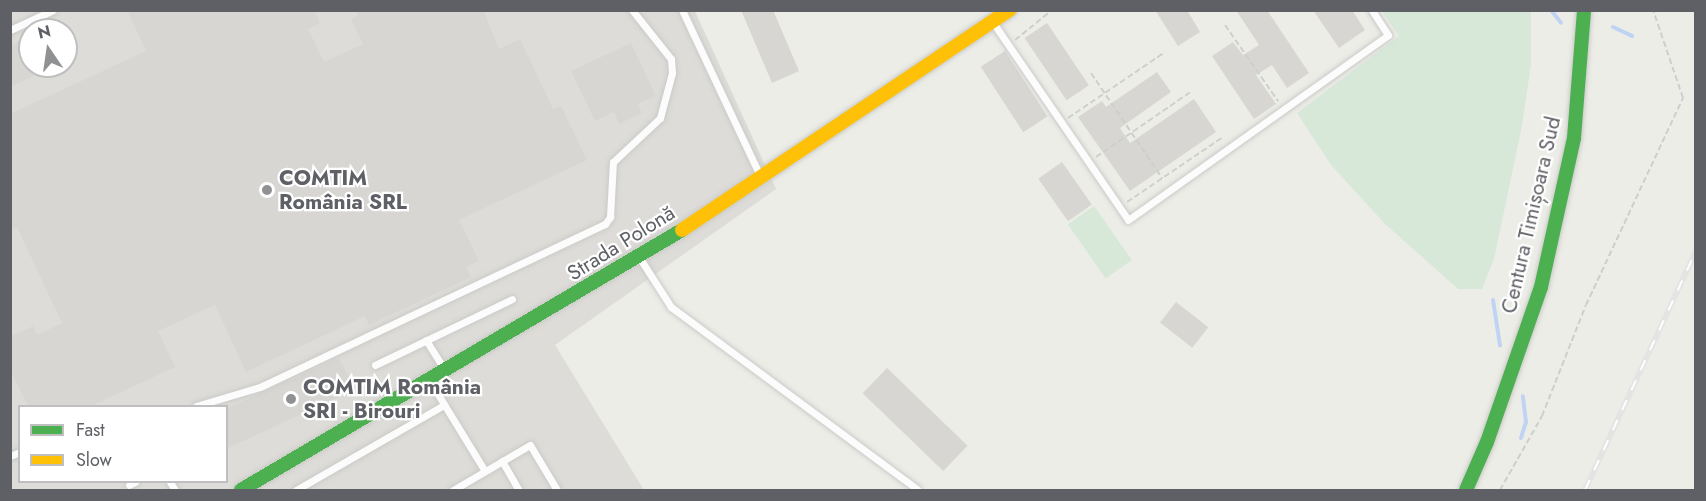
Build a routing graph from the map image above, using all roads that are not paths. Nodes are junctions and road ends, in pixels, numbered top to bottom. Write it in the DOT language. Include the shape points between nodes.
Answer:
graph roads {
  1 [pos="53,10"];
  2 [pos="632,10"];
  3 [pos="682,10"];
  4 [pos="1010,10"];
  5 [pos="1372,10"];
  6 [pos="1584,10"];
  7 [pos="993,22"];
  8 [pos="10,30"];
  9 [pos="761,178"];
  10 [pos="640,258"];
  11 [pos="512,298"];
  12 [pos="426,340"];
  13 [pos="375,365"];
  14 [pos="447,374"];
  15 [pos="430,383"];
  16 [pos="199,405"];
  17 [pos="444,405"];
  18 [pos="502,461"];
  19 [pos="486,471"];
  20 [pos="241,490"];
  21 [pos="296,490"];
  22 [pos="453,490"];
  23 [pos="519,490"];
  24 [pos="557,490"];
  25 [pos="918,490"];
  26 [pos="1466,490"];
  1 -- 8 [label="lane"];
  2 -- 16 [label="lane" via="671,59 672,73 660,118 614,162 610,217 605,224 260,387"];
  3 -- 9 [label="lane"];
  4 -- 7 [label="main road, Strada Polonă"];
  5 -- 7 [label="lane" via="1388,35 1128,220"];
  6 -- 26 [label="main road, Centura Timișoara Sud" via="1574,138 1541,286 1487,442"];
  7 -- 9 [label="main road, Strada Polonă"];
  9 -- 10 [label="main road, Strada Polonă"];
  10 -- 14 [label="main road, Strada Polonă"];
  10 -- 25 [label="lane" via="671,307"];
  11 -- 12 [label="lane"];
  12 -- 13 [label="lane"];
  12 -- 14 [label="lane"];
  14 -- 15 [label="main road, Strada Polonă"];
  15 -- 17 [label="lane"];
  15 -- 20 [label="main road, Strada Polonă"];
  17 -- 19 [label="lane"];
  17 -- 21 [label="lane"];
  18 -- 19 [label="lane"];
  18 -- 23 [label="lane"];
  18 -- 24 [label="lane" via="530,445"];
  19 -- 22 [label="lane"];
}
